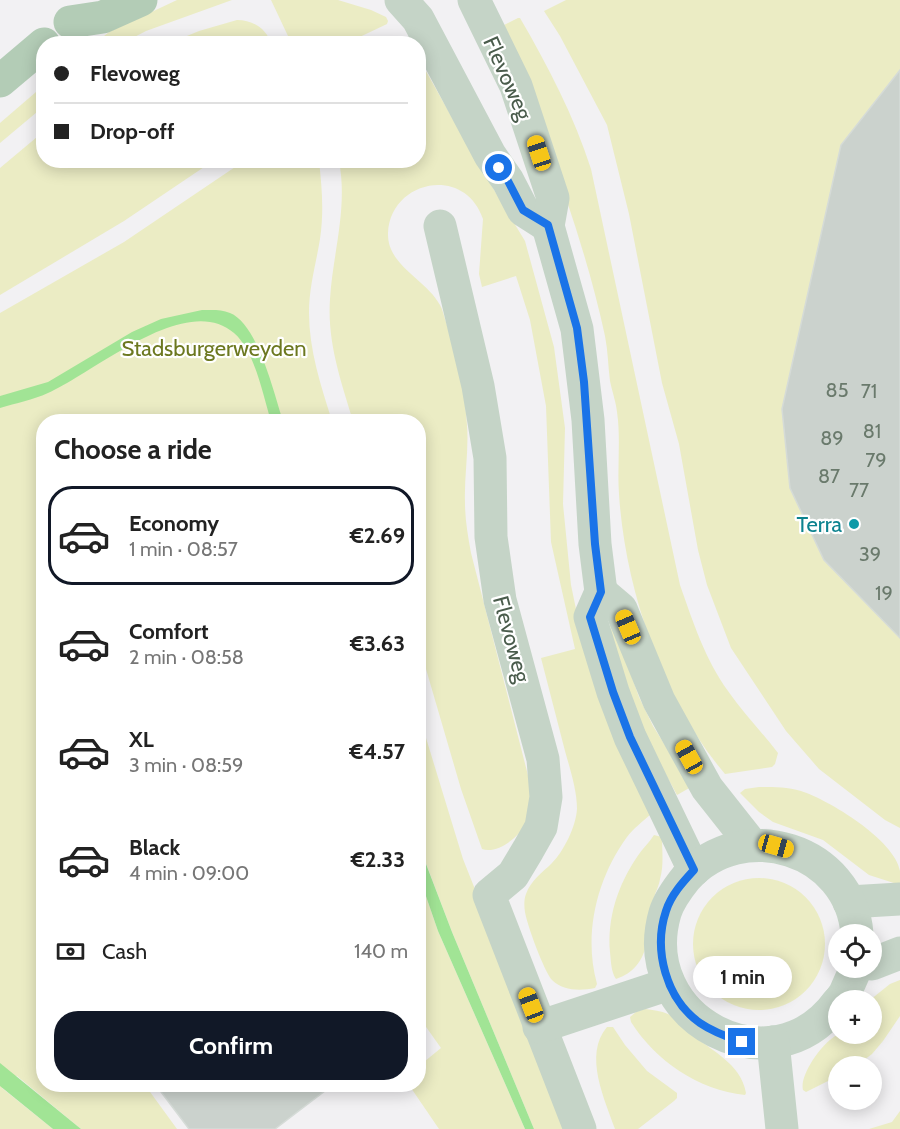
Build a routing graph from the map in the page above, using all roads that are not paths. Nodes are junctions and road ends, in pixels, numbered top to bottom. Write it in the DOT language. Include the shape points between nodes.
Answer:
graph roads {
  1 [pos="141,0"];
  2 [pos="401,0"];
  3 [pos="474,0"];
  4 [pos="74,11"];
  5 [pos="51,36"];
  6 [pos="36,51"];
  7 [pos="0,81"];
  8 [pos="548,225"];
  9 [pos="440,226"];
  10 [pos="601,592"];
  11 [pos="752,845"];
  12 [pos="694,870"];
  13 [pos="900,899"];
  14 [pos="849,902"];
  15 [pos="857,924"];
  16 [pos="900,953"];
  17 [pos="882,959"];
  18 [pos="669,984"];
  19 [pos="828,1015"];
  20 [pos="539,1027"];
  21 [pos="773,1042"];
  22 [pos="580,1129"];
  23 [pos="782,1129"];
  1 -- 4 [label="main road" via="104,17"];
  2 -- 8 [label="street" via="418,19 523,210"];
  3 -- 8 [label="street, Flevoweg" via="516,86 554,198"];
  4 -- 5 [label="main road"];
  6 -- 7 [label="main road"];
  8 -- 10 [label="street, Flevoweg" via="577,328"];
  9 -- 20 [label="street, Flevoweg" via="478,386 490,458 491,537 500,600 543,759 546,797 541,827 513,875 489,895"];
  10 -- 11 [label="street" via="621,609 659,701 707,788"];
  10 -- 12 [label="street, Flevoweg" via="590,617 613,692 630,737"];
  11 -- 12 [label="street" via="731,849"];
  11 -- 14 [label="street" via="776,846 820,865"];
  12 -- 18 [label="street" via="677,888 666,911 661,935 662,961"];
  13 -- 14 [label="street"];
  14 -- 15 [label="street"];
  16 -- 17 [label="street"];
  18 -- 20 [label="street"];
  18 -- 21 [label="street" via="681,1005 719,1034 742,1042"];
  19 -- 21 [label="street" via="812,1028"];
  20 -- 22 [label="street, Flevoweg"];
  21 -- 23 [label="street"];
}
